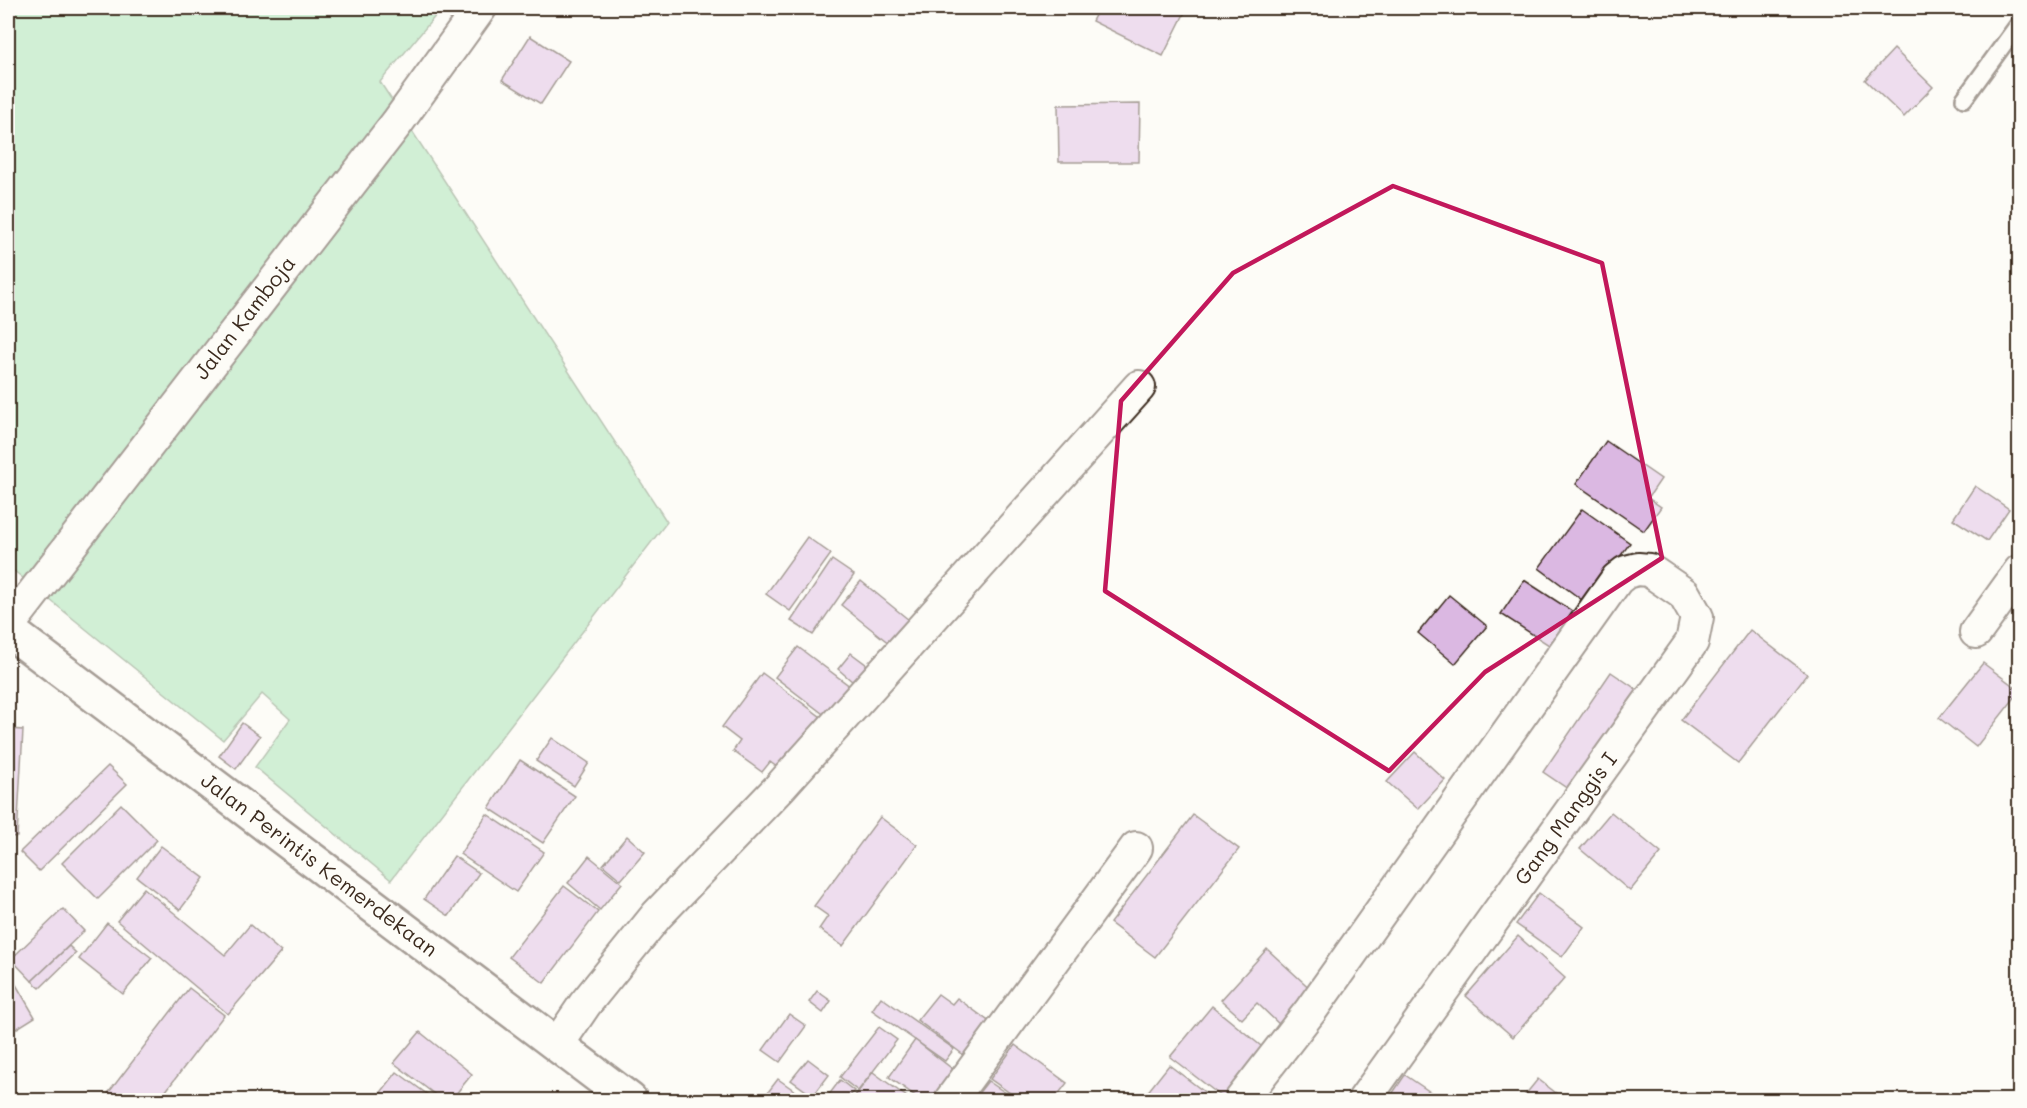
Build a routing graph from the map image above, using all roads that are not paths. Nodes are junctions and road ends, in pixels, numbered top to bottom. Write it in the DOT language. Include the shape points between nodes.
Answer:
graph roads {
  1 [pos="480,8"];
  2 [pos="2019,22"];
  3 [pos="1964,99"];
  4 [pos="1139,387"];
  5 [pos="2019,571"];
  6 [pos="8,628"];
  7 [pos="1976,632"];
  8 [pos="1136,848"];
  9 [pos="557,1045"];
  10 [pos="630,1101"];
  11 [pos="951,1101"];
  12 [pos="1241,1101"];
  13 [pos="1364,1101"];
  1 -- 6 [label="street, Jalan Kamboja" via="397,123"];
  2 -- 3 [label="lane"];
  4 -- 9 [label="street" via="781,786 657,915"];
  5 -- 7 [label="street"];
  6 -- 9 [label="street, Jalan Perintis Kemerdekaan"];
  8 -- 11 [label="street"];
  9 -- 10 [label="street, Jalan Perintis Kemerdekaan"];
  12 -- 13 [label="street, Gang Manggis I" via="1311,1010 1617,579 1626,572 1649,570 1684,594 1697,617 1692,642"];
}
